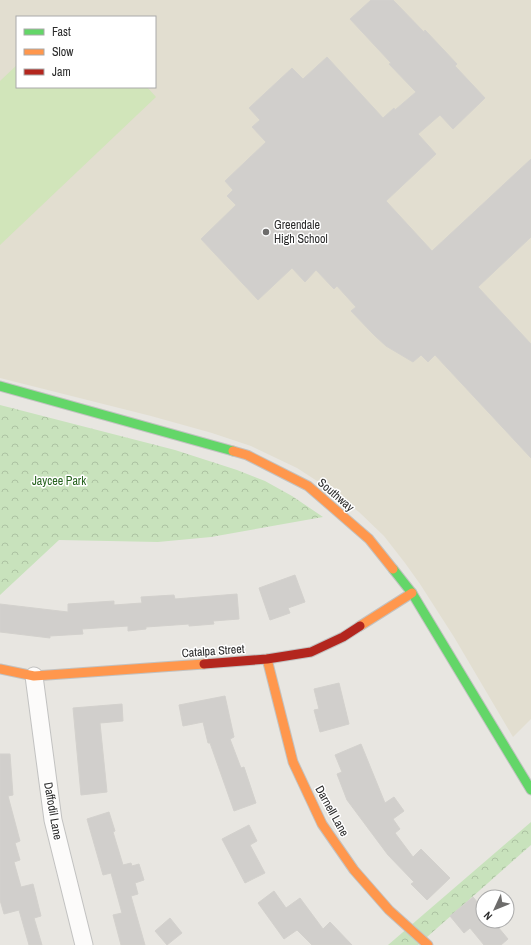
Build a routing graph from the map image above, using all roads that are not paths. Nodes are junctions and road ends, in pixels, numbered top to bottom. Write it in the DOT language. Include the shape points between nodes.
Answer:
graph roads {
  1 [pos="0,386"];
  2 [pos="412,593"];
  3 [pos="267,659"];
  4 [pos="0,669"];
  5 [pos="34,676"];
  6 [pos="531,790"];
  7 [pos="84,945"];
  8 [pos="428,945"];
  1 -- 2 [label="street, Southway" via="247,454 308,486 369,539"];
  2 -- 3 [label="street, Catalpa Street" via="343,637 311,652"];
  2 -- 6 [label="street, Southway"];
  3 -- 5 [label="street, Catalpa Street"];
  3 -- 8 [label="street, Darnell Lane" via="293,762 322,824 354,870 389,910"];
  4 -- 5 [label="street, Catalpa Street"];
  5 -- 7 [label="street, Daffodil Lane" via="53,820"];
}
